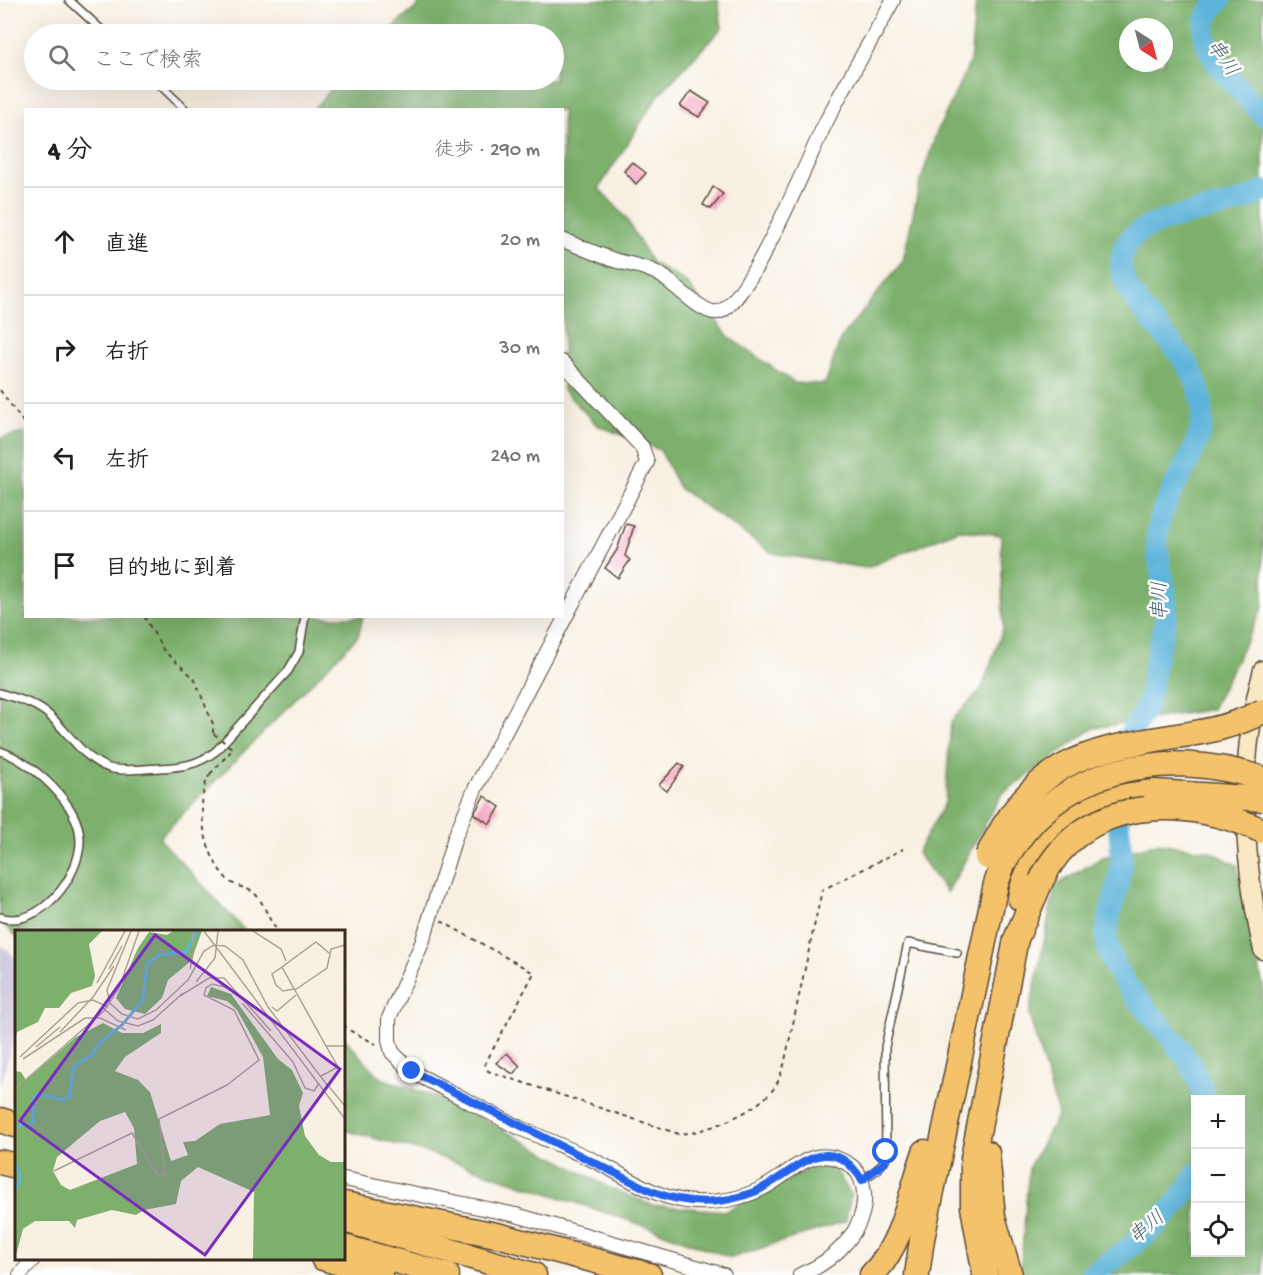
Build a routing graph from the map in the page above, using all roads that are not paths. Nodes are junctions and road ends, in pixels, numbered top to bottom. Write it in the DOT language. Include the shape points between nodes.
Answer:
graph roads {
  1 [pos="69,0"];
  2 [pos="893,0"];
  3 [pos="95,24"];
  4 [pos="165,90"];
  5 [pos="184,108"];
  6 [pos="564,241"];
  7 [pos="564,364"];
  8 [pos="305,618"];
  9 [pos="1263,669"];
  10 [pos="0,693"];
  11 [pos="1263,711"];
  12 [pos="0,750"];
  13 [pos="1263,779"];
  14 [pos="1263,799"];
  15 [pos="1263,831"];
  16 [pos="995,860"];
  17 [pos="1034,878"];
  18 [pos="0,916"];
  19 [pos="1263,950"];
  20 [pos="957,953"];
  21 [pos="988,1076"];
  22 [pos="955,1079"];
  23 [pos="0,1120"];
  24 [pos="15,1125"];
  25 [pos="345,1179"];
  26 [pos="862,1180"];
  27 [pos="354,1206"];
  28 [pos="345,1220"];
  29 [pos="345,1247"];
  30 [pos="32,1260"];
  31 [pos="330,1260"];
  32 [pos="20,1275"];
  33 [pos="380,1275"];
  34 [pos="447,1275"];
  35 [pos="534,1275"];
  36 [pos="649,1275"];
  37 [pos="724,1275"];
  38 [pos="800,1275"];
  39 [pos="872,1275"];
  40 [pos="917,1275"];
  41 [pos="985,1275"];
  42 [pos="1010,1275"];
  1 -- 3 [label="lane"];
  2 -- 6 [label="street" via="734,303 715,313 704,309 652,270"];
  4 -- 5 [label="lane"];
  7 -- 26 [label="street" via="642,447 647,462 475,789 454,837 422,943 389,1018 392,1052 412,1071 667,1197 713,1202 742,1196 818,1155 848,1163"];
  8 -- 10 [label="lane" via="299,652 288,671 216,752 186,767 108,767 89,756 32,703"];
  9 -- 19 [label="main road" via="1250,730 1245,812 1250,886"];
  11 -- 16 [label="highway, bridge" via="1221,728 1114,746 1065,764 1040,781 1003,824"];
  12 -- 18 [label="lane" via="37,770 54,788 75,819 81,839 77,864 60,892 36,912 9,920"];
  13 -- 16 [label="highway, bridge" via="1226,770 1182,766 1121,770 1068,791 1043,809"];
  14 -- 17 [label="highway, bridge" via="1155,792 1104,800 1082,810 1055,831 1041,848"];
  15 -- 17 [label="highway, bridge" via="1193,812 1142,810 1114,814 1090,824 1068,840"];
  16 -- 22 [label="highway" via="981,879 981,953"];
  17 -- 21 [label="highway" via="1016,939"];
  20 -- 26 [label="lane" via="908,943 885,1047 886,1158"];
  21 -- 41 [label="highway" via="971,1178 976,1235"];
  21 -- 42 [label="highway" via="987,1157 993,1217"];
  22 -- 39 [label="highway" via="924,1154 899,1232 885,1260"];
  22 -- 40 [label="highway"];
  23 -- 24 [label="highway"];
  25 -- 37 [label="street" via="526,1218"];
  26 -- 38 [label="street" via="864,1209 854,1232 832,1257"];
  27 -- 36 [label="highway" via="501,1236"];
  28 -- 35 [label="highway"];
  29 -- 34 [label="highway"];
  30 -- 32 [label="street"];
  31 -- 33 [label="highway"];
}
